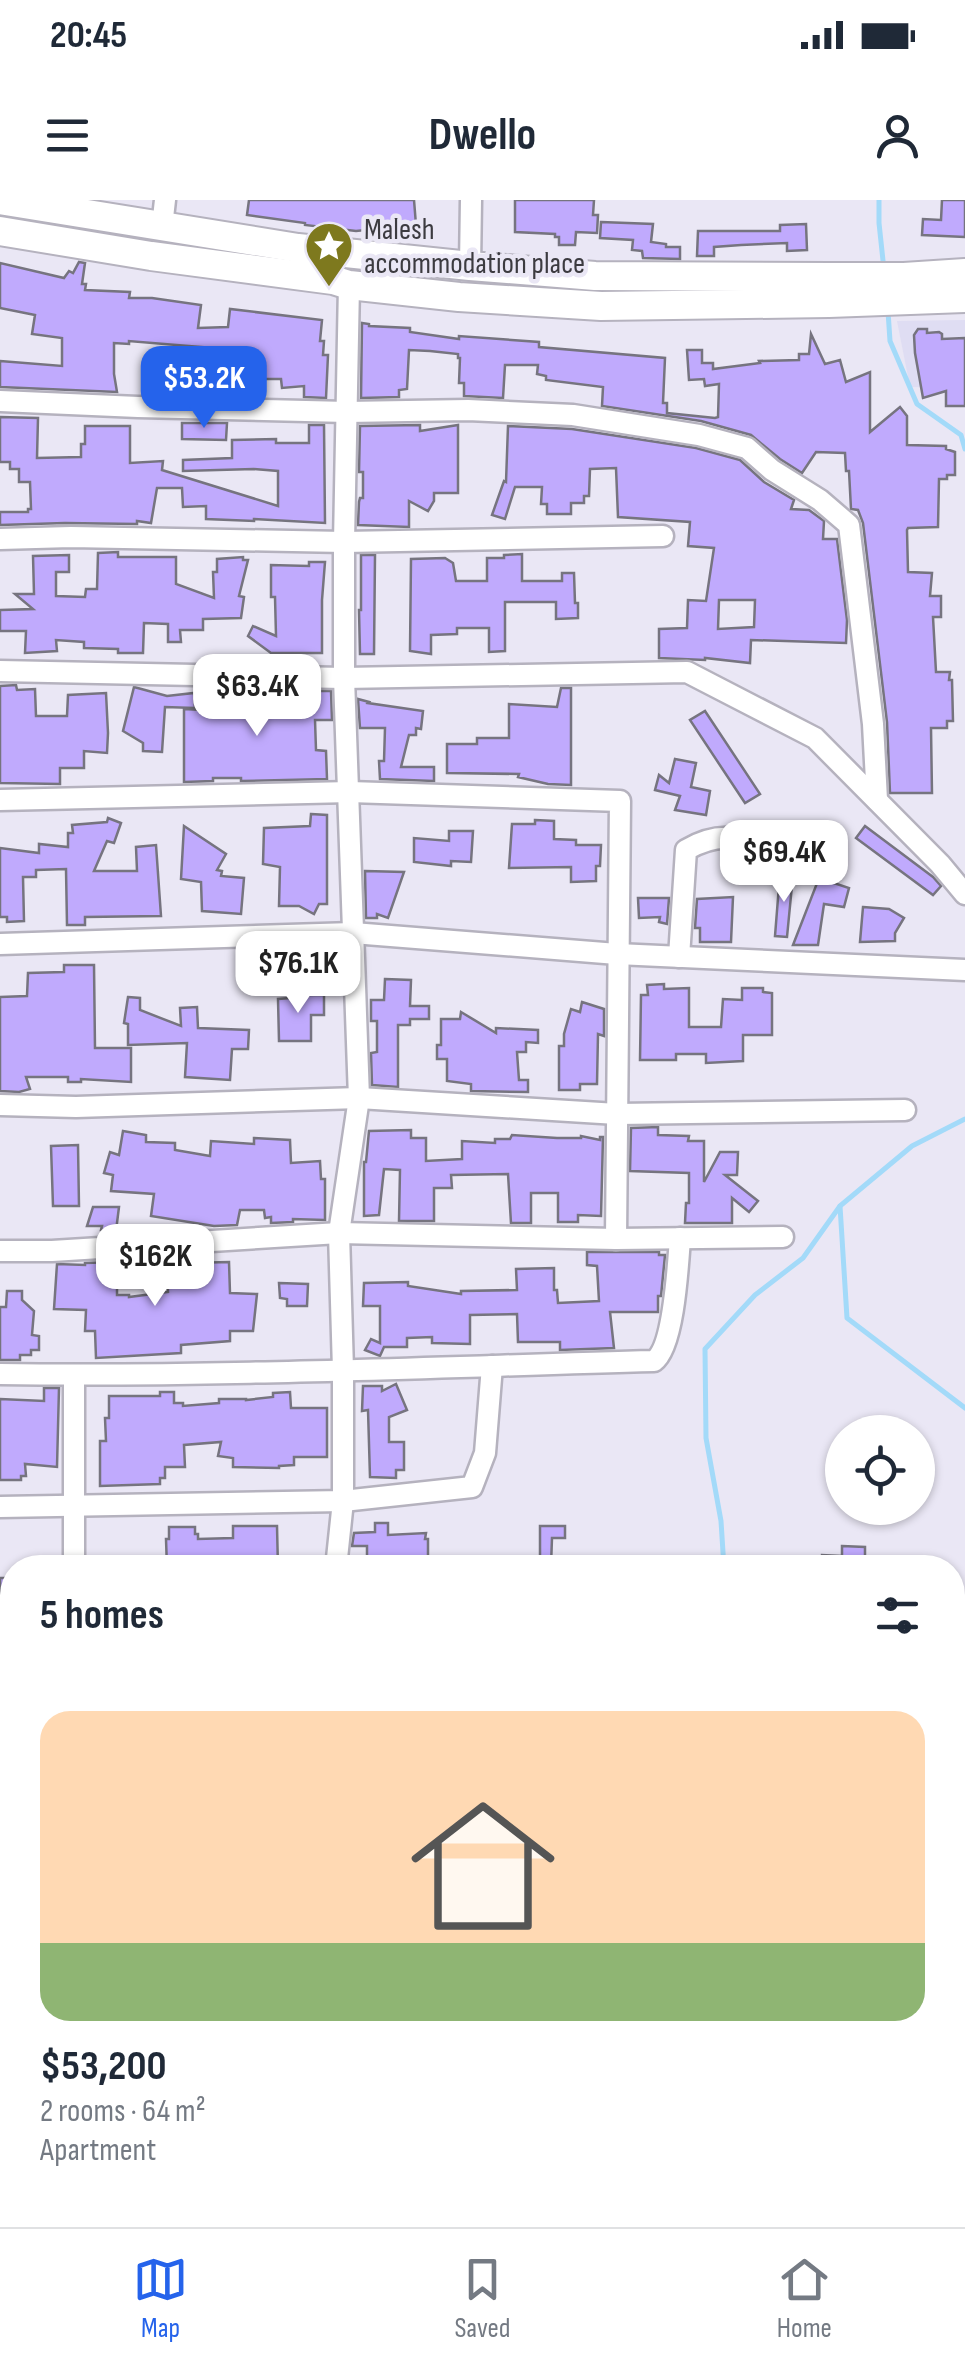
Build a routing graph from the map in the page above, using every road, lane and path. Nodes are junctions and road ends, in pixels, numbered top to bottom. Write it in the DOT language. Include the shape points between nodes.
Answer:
graph roads {
  1 [pos="0,200"];
  2 [pos="471,200"];
  3 [pos="164,214"];
  4 [pos="0,231"];
  5 [pos="470,266"];
  6 [pos="965,273"];
  7 [pos="350,285"];
  8 [pos="905,289"];
  9 [pos="830,290"];
  10 [pos="965,298"];
  11 [pos="0,401"];
  12 [pos="347,412"];
  13 [pos="663,536"];
  14 [pos="0,539"];
  15 [pos="344,542"];
  16 [pos="0,671"];
  17 [pos="344,678"];
  18 [pos="350,792"];
  19 [pos="0,800"];
  20 [pos="878,800"];
  21 [pos="783,858"];
  22 [pos="965,894"];
  23 [pos="354,933"];
  24 [pos="0,944"];
  25 [pos="617,954"];
  26 [pos="679,957"];
  27 [pos="965,970"];
  28 [pos="359,1098"];
  29 [pos="0,1106"];
  30 [pos="905,1110"];
  31 [pos="617,1114"];
  32 [pos="339,1233"];
  33 [pos="782,1237"];
  34 [pos="616,1238"];
  35 [pos="680,1238"];
  36 [pos="0,1251"];
  37 [pos="492,1366"];
  38 [pos="343,1370"];
  39 [pos="0,1374"];
  40 [pos="74,1375"];
  41 [pos="343,1501"];
  42 [pos="74,1505"];
  43 [pos="0,1507"];
  44 [pos="74,1555"];
  45 [pos="337,1555"];
  1 -- 3 [label="highway"];
  2 -- 5 [label="street"];
  3 -- 5 [label="highway" via="298,248"];
  4 -- 7 [label="highway"];
  5 -- 9 [label="highway"];
  6 -- 8 [label="highway"];
  7 -- 9 [label="highway" via="600,306"];
  7 -- 12 [label="street"];
  8 -- 9 [label="highway"];
  8 -- 10 [label="highway"];
  11 -- 12 [label="street"];
  12 -- 15 [label="street"];
  12 -- 20 [label="street" via="572,415 699,434 747,448 820,500 849,525"];
  13 -- 15 [label="street"];
  14 -- 15 [label="street"];
  15 -- 17 [label="street"];
  16 -- 17 [label="street"];
  17 -- 18 [label="street"];
  17 -- 20 [label="street" via="687,672 815,738"];
  18 -- 19 [label="street"];
  18 -- 23 [label="street"];
  18 -- 25 [label="street" via="620,801"];
  20 -- 22 [label="street"];
  21 -- 26 [label="street" via="735,837 686,850"];
  23 -- 24 [label="street"];
  23 -- 25 [label="street"];
  23 -- 28 [label="street"];
  25 -- 26 [label="street"];
  25 -- 31 [label="street"];
  26 -- 27 [label="street"];
  28 -- 29 [label="street"];
  28 -- 31 [label="street"];
  28 -- 32 [label="street"];
  30 -- 31 [label="street"];
  31 -- 34 [label="street"];
  32 -- 34 [label="street"];
  32 -- 36 [label="street"];
  32 -- 38 [label="street"];
  33 -- 35 [label="street"];
  34 -- 35 [label="street"];
  35 -- 37 [label="street" via="672,1319 654,1362"];
  37 -- 38 [label="street"];
  37 -- 41 [label="street" via="485,1453 472,1487"];
  38 -- 40 [label="street"];
  38 -- 41 [label="street"];
  39 -- 40 [label="street"];
  40 -- 42 [label="street"];
  41 -- 42 [label="street"];
  41 -- 45 [label="street"];
  42 -- 43 [label="street"];
  42 -- 44 [label="street"];
}
